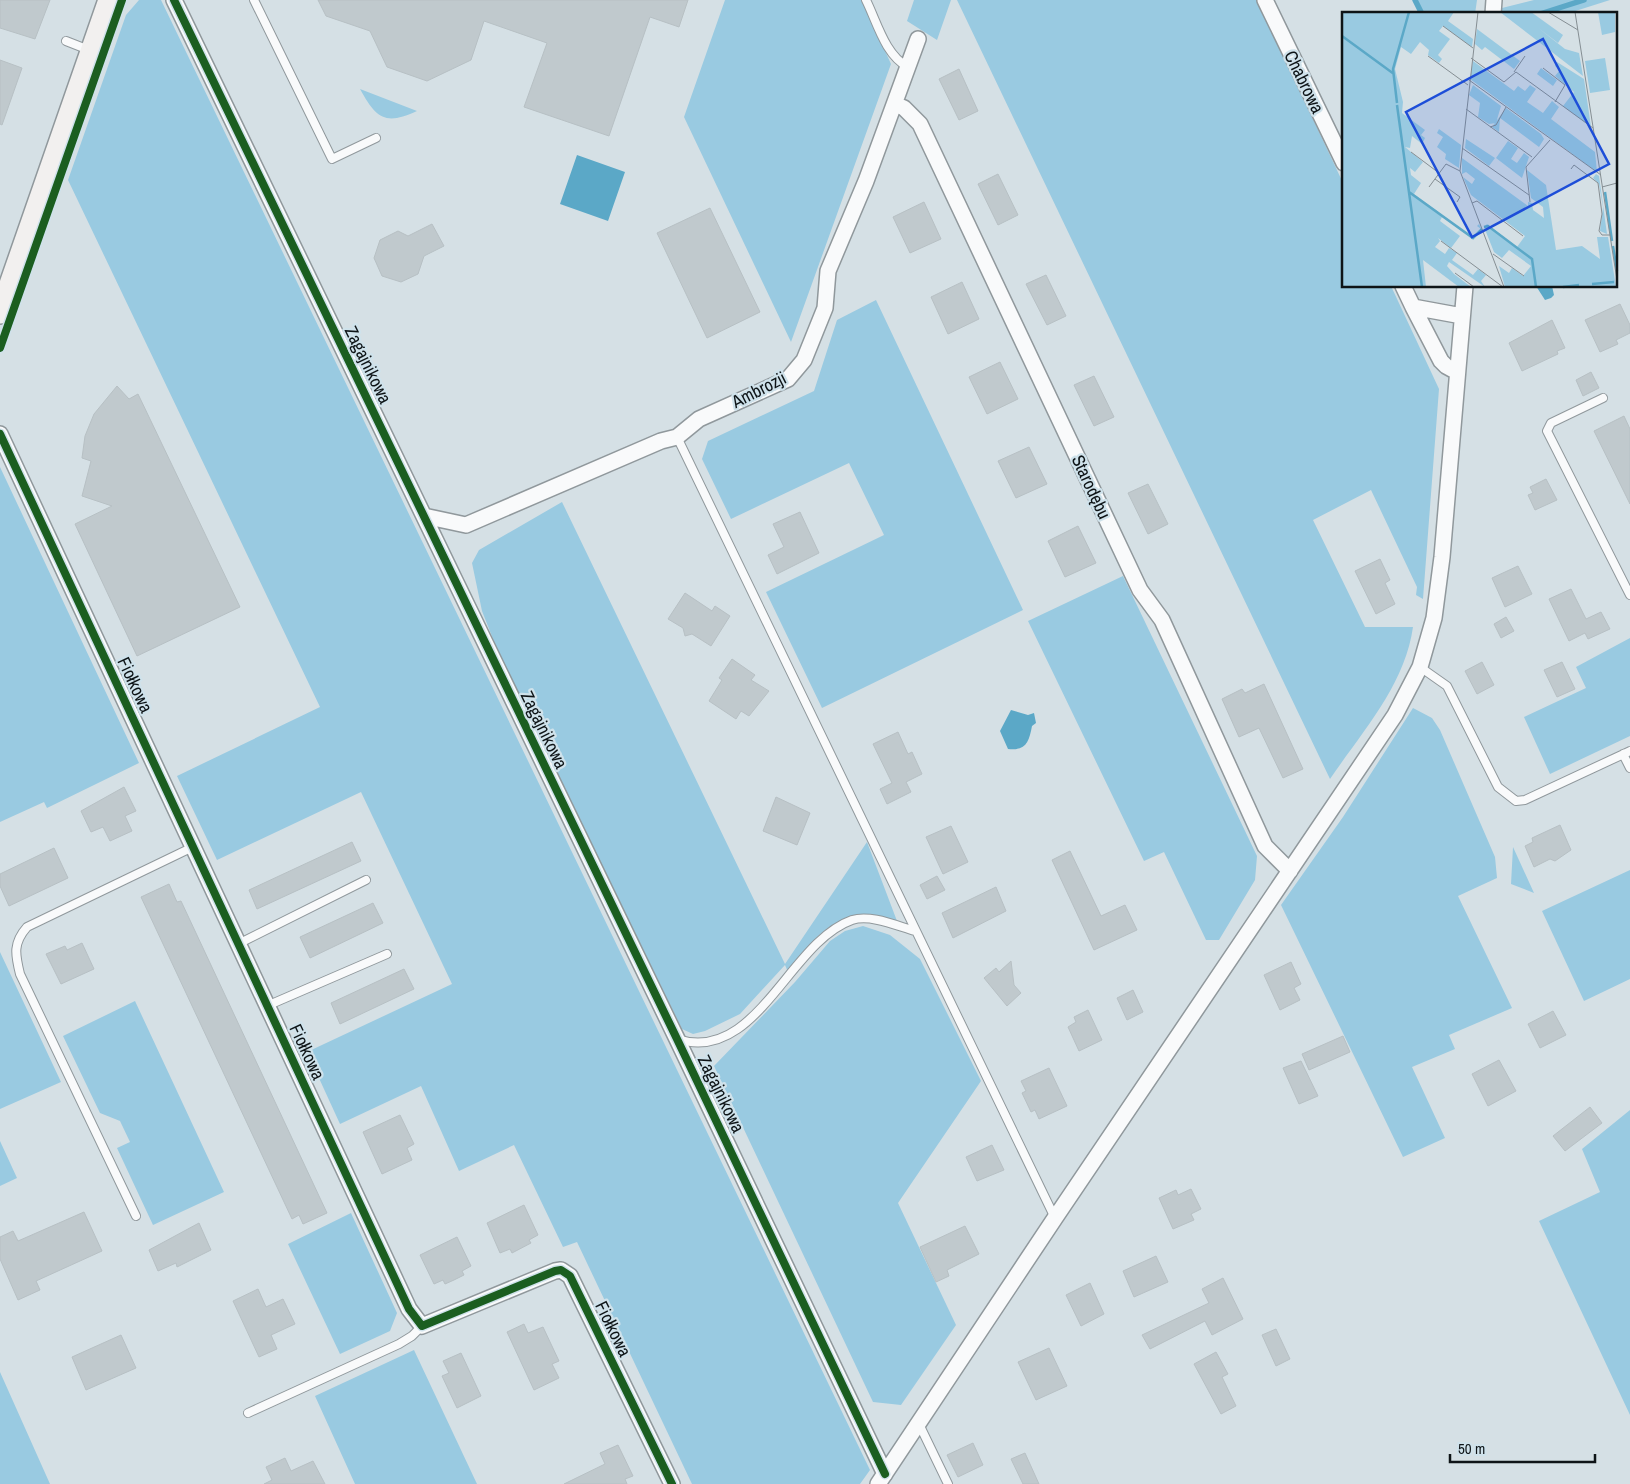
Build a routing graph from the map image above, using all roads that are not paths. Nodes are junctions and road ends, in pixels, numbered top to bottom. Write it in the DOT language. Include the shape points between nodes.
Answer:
graph roads {
  1 [pos="109,0"];
  2 [pos="174,0"];
  3 [pos="254,0"];
  4 [pos="866,0"];
  5 [pos="1265,0"];
  6 [pos="918,38"];
  7 [pos="66,41"];
  8 [pos="91,51"];
  9 [pos="908,67"];
  10 [pos="895,104"];
  11 [pos="376,138"];
  12 [pos="1342,159"];
  13 [pos="1404,288"];
  14 [pos="1465,288"];
  15 [pos="1413,307"];
  16 [pos="0,313"];
  17 [pos="1462,316"];
  18 [pos="1457,372"];
  19 [pos="1603,398"];
  20 [pos="0,434"];
  21 [pos="677,437"];
  22 [pos="424,516"];
  23 [pos="1630,595"];
  24 [pos="1420,667"];
  25 [pos="1627,752"];
  26 [pos="1630,768"];
  27 [pos="195,846"];
  28 [pos="1290,871"];
  29 [pos="366,880"];
  30 [pos="915,931"];
  31 [pos="240,943"];
  32 [pos="387,954"];
  33 [pos="269,1005"];
  34 [pos="677,1039"];
  35 [pos="136,1216"];
  36 [pos="1054,1218"];
  37 [pos="422,1326"];
  38 [pos="248,1414"];
  39 [pos="919,1424"];
  40 [pos="882,1479"];
  41 [pos="672,1484"];
  42 [pos="948,1484"];
  1 -- 8 [label="street"];
  2 -- 22 [label="street, Zagajnikowa"];
  3 -- 11 [label="lane" via="332,159"];
  4 -- 9 [label="lane" via="891,53"];
  5 -- 12 [label="street, Chabrowa"];
  6 -- 9 [label="street, Ambrozji"];
  7 -- 8 [label="lane"];
  8 -- 16 [label="street"];
  9 -- 10 [label="street, Ambrozji"];
  10 -- 21 [label="street, Ambrozji" via="828,271 825,308 804,360 788,379 699,419"];
  10 -- 28 [label="street, Starodębu" via="920,124 1140,590 1162,620 1264,846"];
  13 -- 15 [label="street"];
  14 -- 17 [label="street"];
  15 -- 17 [label="street"];
  15 -- 18 [label="street" via="1441,361"];
  17 -- 18 [label="street"];
  18 -- 24 [label="street" via="1442,557 1434,618"];
  19 -- 23 [label="lane" via="1551,423 1547,431"];
  20 -- 27 [label="street, Fiołkowa"];
  21 -- 22 [label="street, Ambrozji" via="466,525"];
  21 -- 30 [label="lane"];
  22 -- 34 [label="street, Zagajnikowa"];
  24 -- 25 [label="lane" via="1447,686 1498,787 1516,801 1525,800"];
  24 -- 28 [label="street" via="1395,715"];
  25 -- 26 [label="lane"];
  27 -- 31 [label="street, Fiołkowa"];
  27 -- 35 [label="lane" via="27,927 16,948 20,974"];
  28 -- 36 [label="street"];
  29 -- 31 [label="lane"];
  30 -- 34 [label="lane" via="876,920 852,920 821,938 761,1009 739,1028 706,1043"];
  30 -- 36 [label="lane"];
  31 -- 33 [label="street, Fiołkowa"];
  32 -- 33 [label="lane"];
  33 -- 37 [label="street, Fiołkowa" via="409,1309"];
  34 -- 40 [label="street, Zagajnikowa"];
  36 -- 39 [label="street"];
  37 -- 38 [label="lane" via="399,1344"];
  37 -- 41 [label="street, Fiołkowa" via="555,1270 566,1272"];
  39 -- 40 [label="street"];
  39 -- 42 [label="lane"];
}
